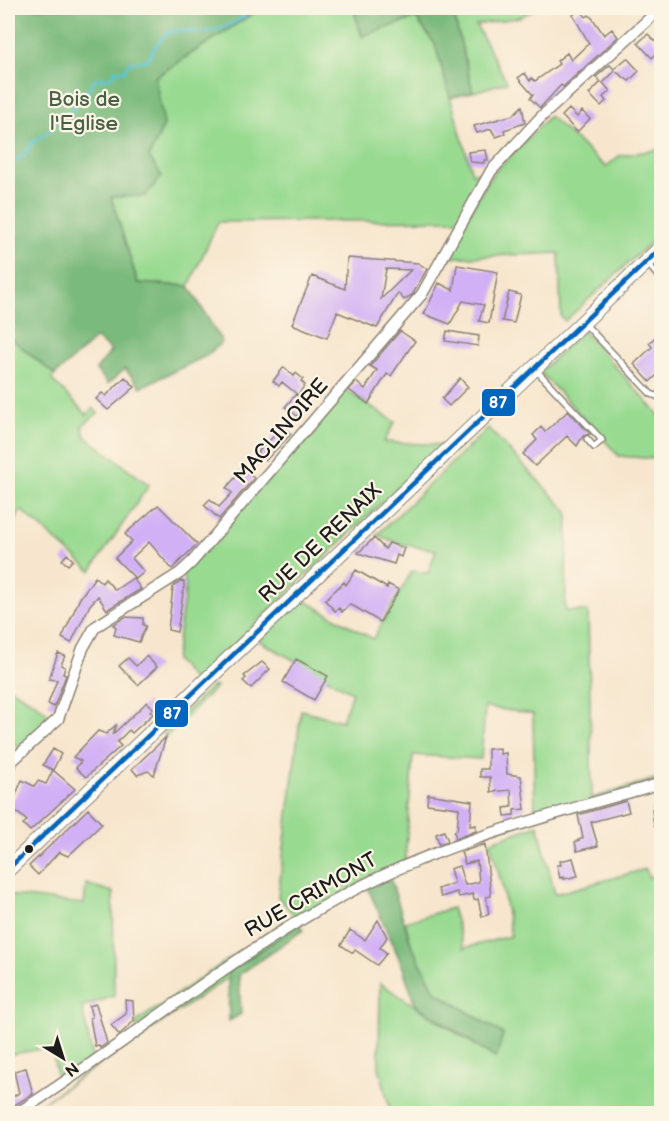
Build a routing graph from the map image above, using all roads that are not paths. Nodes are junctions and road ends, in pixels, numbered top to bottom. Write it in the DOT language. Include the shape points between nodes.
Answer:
graph roads {
  1 [pos="660,8"];
  2 [pos="662,247"];
  3 [pos="646,262"];
  4 [pos="662,281"];
  5 [pos="582,322"];
  6 [pos="534,368"];
  7 [pos="662,398"];
  8 [pos="587,439"];
  9 [pos="8,770"];
  10 [pos="662,783"];
  11 [pos="8,869"];
  12 [pos="16,1113"];
  1 -- 9 [label="street, MACLINOIRE" via="491,171 422,294 186,568 95,627 83,648 58,719 12,761"];
  2 -- 3 [label="main road, RUE DE RENAIX"];
  3 -- 4 [label="lane"];
  3 -- 5 [label="main road, RUE DE RENAIX"];
  5 -- 6 [label="main road, RUE DE RENAIX"];
  5 -- 7 [label="lane" via="651,393"];
  6 -- 8 [label="lane" via="602,440 594,447"];
  6 -- 11 [label="main road, RUE DE RENAIX"];
  10 -- 12 [label="street, RUE CRIMONT" via="465,843 369,882 273,937"];
}
